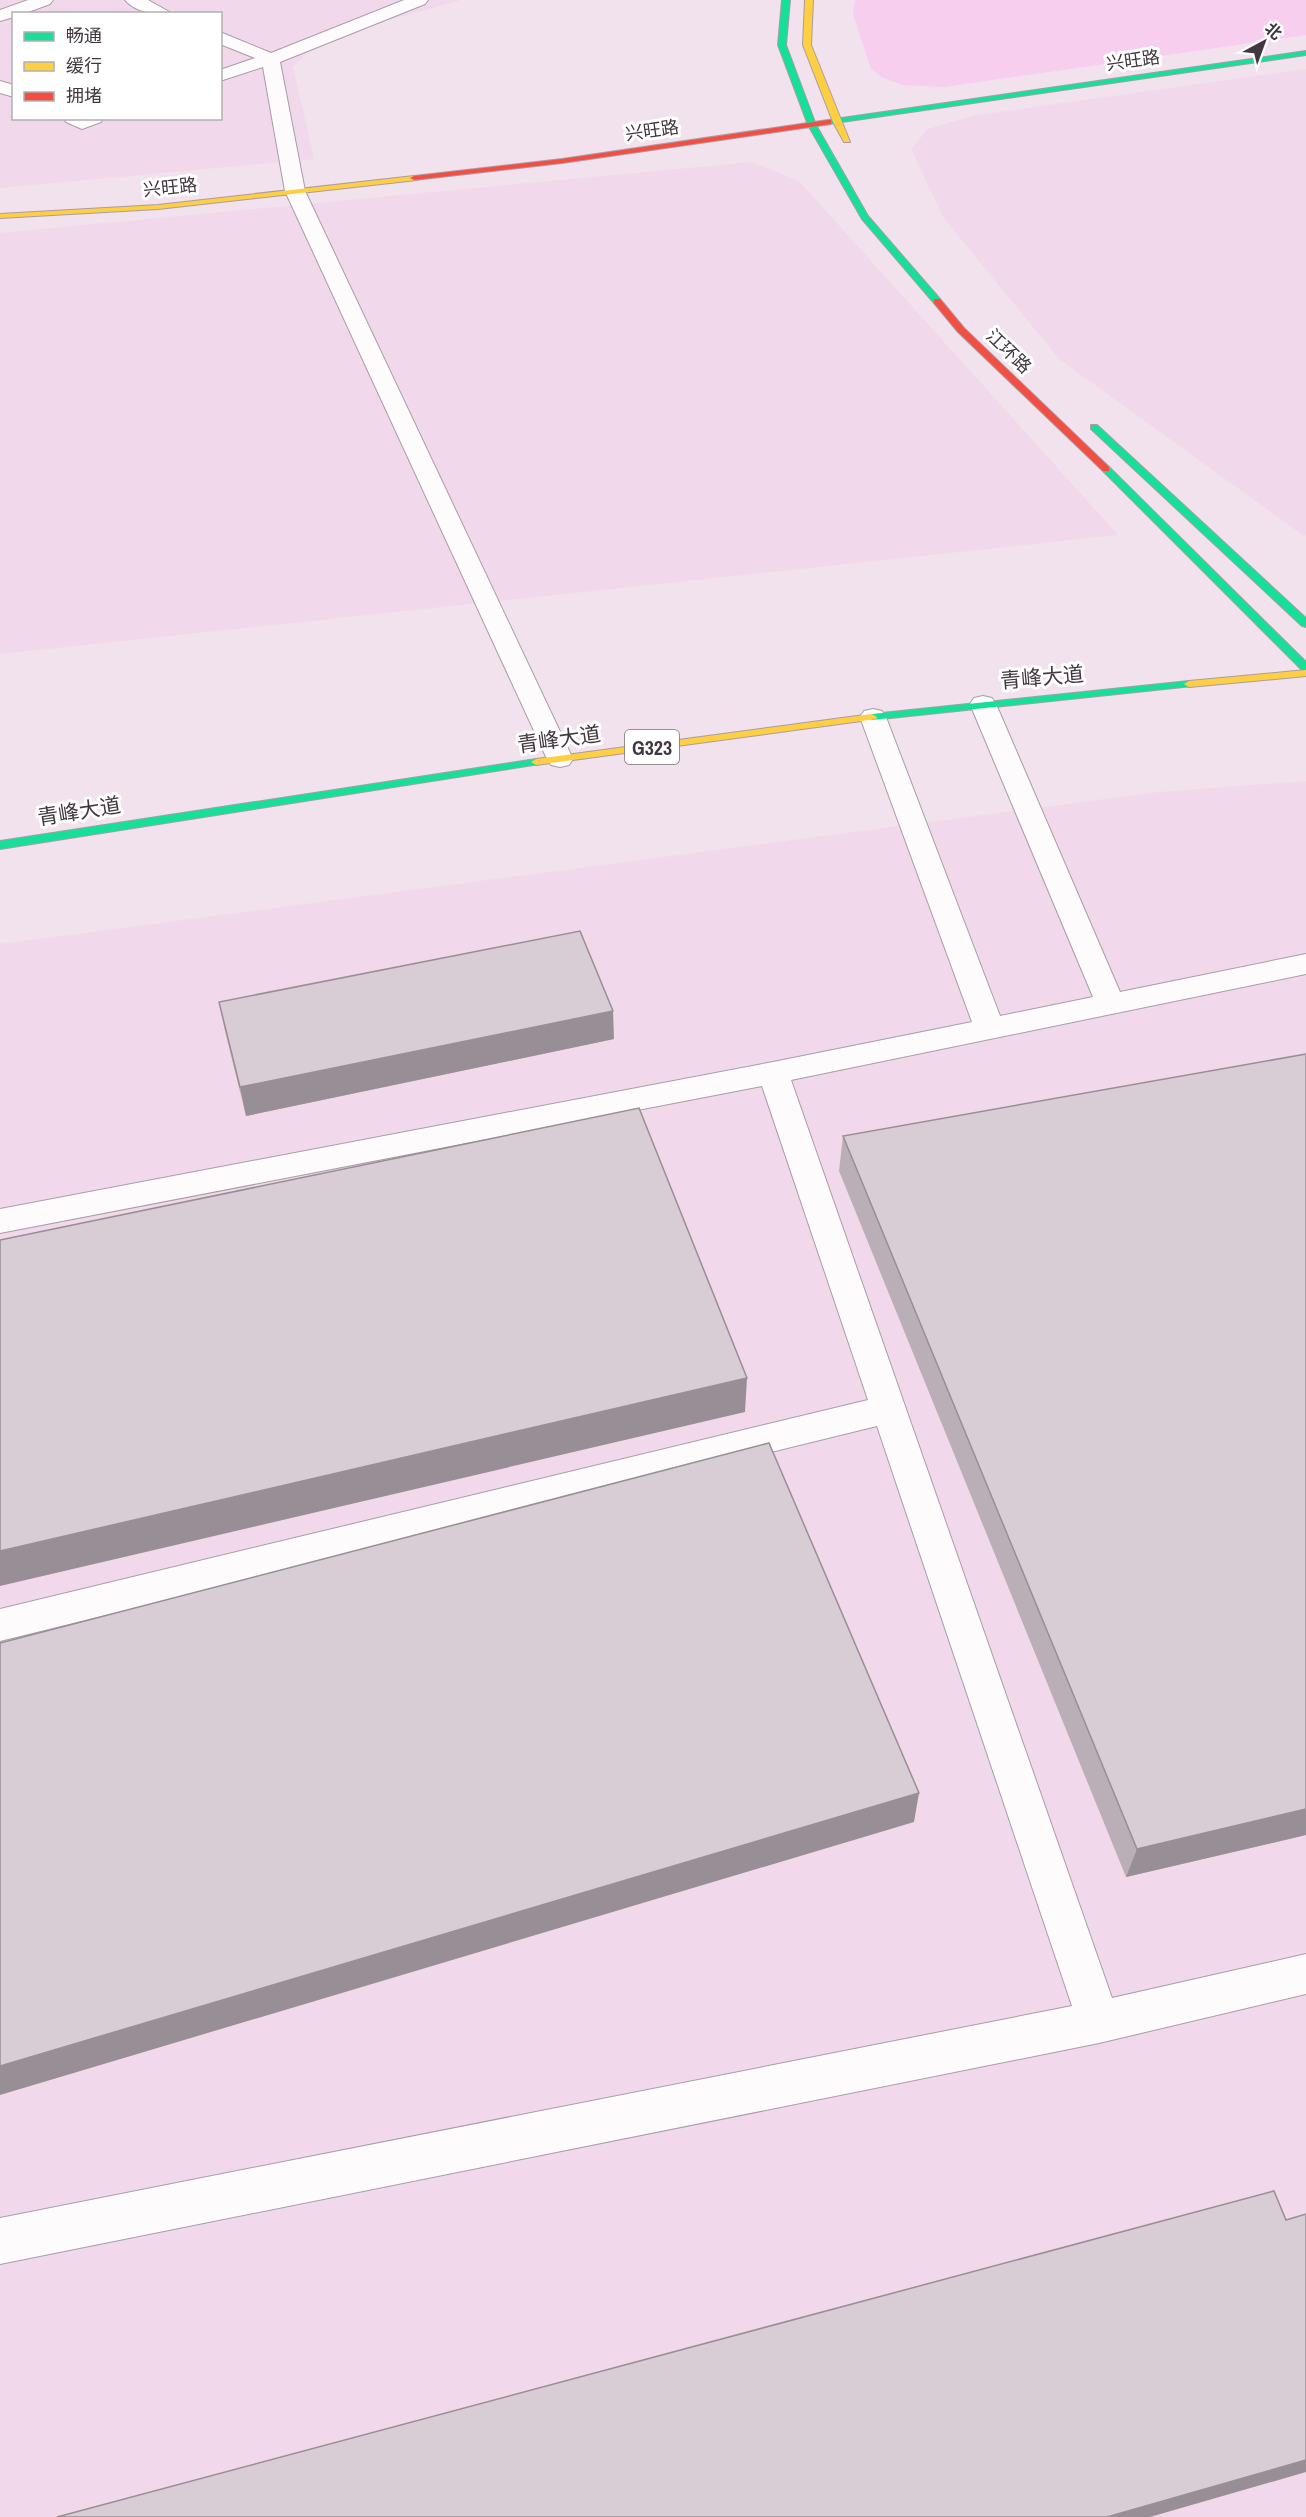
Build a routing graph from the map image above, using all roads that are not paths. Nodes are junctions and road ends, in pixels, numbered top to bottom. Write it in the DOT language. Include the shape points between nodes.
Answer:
graph roads {
  1 [pos="44,0"];
  2 [pos="134,0"];
  3 [pos="419,0"];
  4 [pos="786,0"];
  5 [pos="809,0"];
  6 [pos="161,12"];
  7 [pos="0,16"];
  8 [pos="222,38"];
  9 [pos="1306,53"];
  10 [pos="271,59"];
  11 [pos="222,75"];
  12 [pos="837,122"];
  13 [pos="812,125"];
  14 [pos="854,153"];
  15 [pos="296,191"];
  16 [pos="0,216"];
  17 [pos="1087,420"];
  18 [pos="1306,624"];
  19 [pos="1306,668"];
  20 [pos="1306,673"];
  21 [pos="983,704"];
  22 [pos="873,717"];
  23 [pos="560,759"];
  24 [pos="0,845"];
  25 [pos="1306,964"];
  26 [pos="1110,1004"];
  27 [pos="989,1028"];
  28 [pos="774,1073"];
  29 [pos="0,1221"];
  30 [pos="890,1409"];
  31 [pos="0,1625"];
  32 [pos="1306,1974"];
  33 [pos="1099,2022"];
  34 [pos="0,2241"];
  1 -- 7 [label="lane"];
  2 -- 6 [label="lane"];
  3 -- 10 [label="lane"];
  4 -- 13 [label="main road, 江环路" via="782,45"];
  5 -- 12 [label="main road" via="807,45"];
  8 -- 10 [label="lane"];
  9 -- 12 [label="main road, 兴旺路"];
  10 -- 11 [label="lane"];
  10 -- 15 [label="lane"];
  12 -- 13 [label="main road, 兴旺路"];
  12 -- 14 [label="main road"];
  13 -- 15 [label="main road, 兴旺路" via="562,161"];
  13 -- 19 [label="main road, 江环路" via="865,217 961,330"];
  15 -- 16 [label="main road, 兴旺路" via="158,207"];
  15 -- 23 [label="lane"];
  17 -- 18 [label="main road"];
  20 -- 21 [label="main road, 青峰大道 / G323"];
  21 -- 22 [label="main road, 青峰大道 / G323"];
  21 -- 26 [label="lane"];
  22 -- 23 [label="main road, 青峰大道 / G323"];
  22 -- 27 [label="lane"];
  23 -- 24 [label="main road, 青峰大道 / G323"];
  25 -- 26 [label="lane"];
  26 -- 27 [label="lane"];
  27 -- 28 [label="lane"];
  28 -- 29 [label="lane"];
  28 -- 30 [label="lane"];
  30 -- 31 [label="lane"];
  30 -- 33 [label="lane"];
  32 -- 33 [label="lane"];
  33 -- 34 [label="lane"];
}
